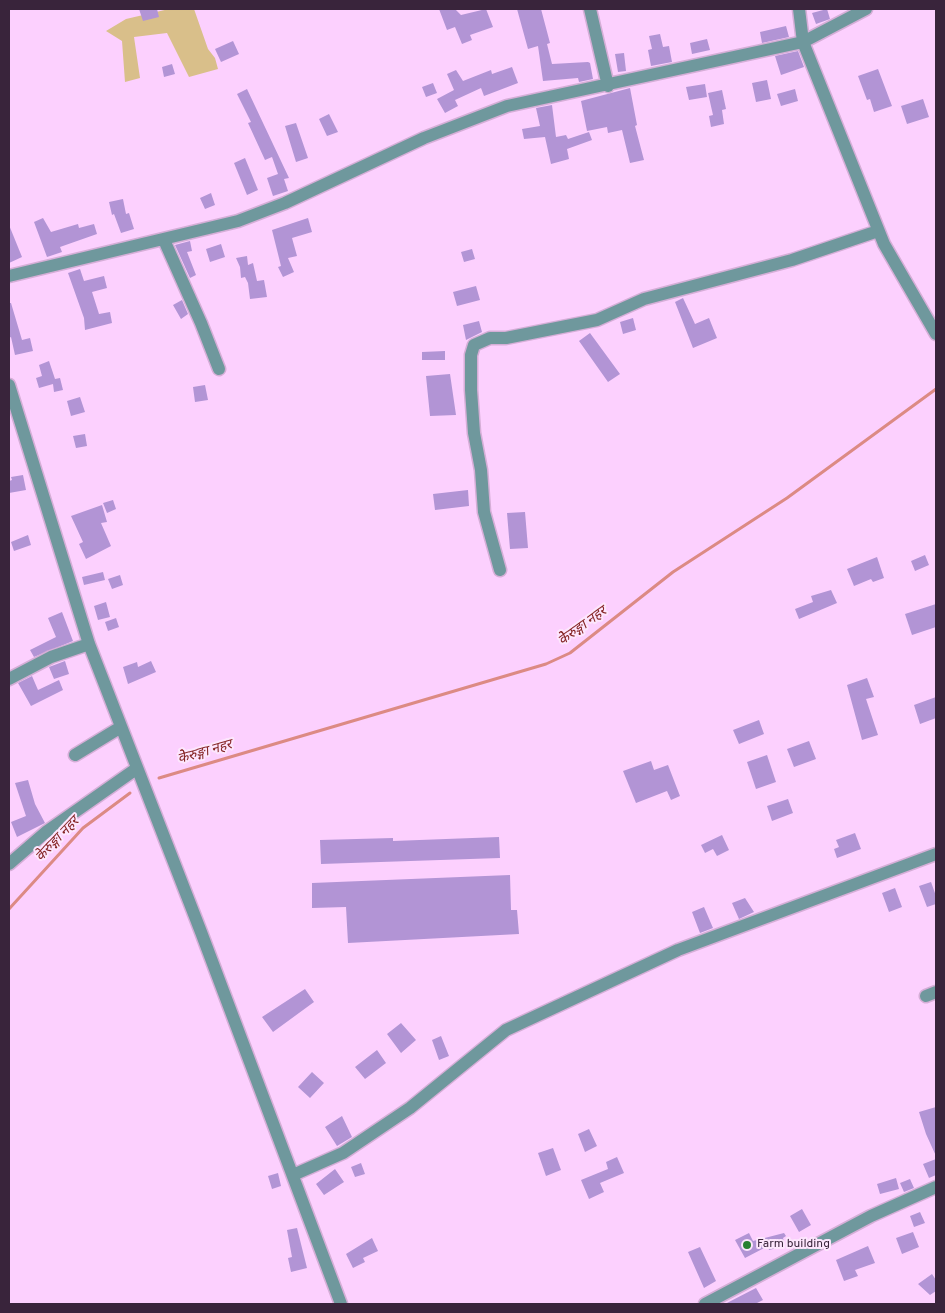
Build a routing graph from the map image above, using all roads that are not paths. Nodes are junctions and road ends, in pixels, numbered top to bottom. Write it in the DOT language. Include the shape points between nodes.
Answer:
graph roads {
  1 [pos="590,9"];
  2 [pos="799,9"];
  3 [pos="866,9"];
  4 [pos="803,42"];
  5 [pos="608,86"];
  6 [pos="878,231"];
  7 [pos="164,240"];
  8 [pos="9,276"];
  9 [pos="936,334"];
  10 [pos="219,369"];
  11 [pos="9,385"];
  12 [pos="500,570"];
  13 [pos="89,644"];
  14 [pos="9,679"];
  15 [pos="121,727"];
  16 [pos="75,755"];
  17 [pos="136,770"];
  18 [pos="936,854"];
  19 [pos="9,864"];
  20 [pos="293,1175"];
  21 [pos="936,1188"];
  22 [pos="341,1304"];
  23 [pos="705,1304"];
  1 -- 5 [label="street"];
  2 -- 4 [label="street"];
  3 -- 4 [label="street"];
  4 -- 5 [label="street"];
  4 -- 6 [label="street"];
  5 -- 7 [label="street" via="507,106 375,159 285,203 238,221"];
  6 -- 9 [label="street"];
  6 -- 12 [label="street" via="792,260 644,299 597,320 506,338 490,338 474,345 471,364 474,433 484,512"];
  7 -- 8 [label="street"];
  7 -- 10 [label="street"];
  11 -- 13 [label="street"];
  13 -- 14 [label="street" via="51,657"];
  13 -- 15 [label="street"];
  15 -- 16 [label="street"];
  15 -- 17 [label="street"];
  17 -- 19 [label="street" via="46,832"];
  17 -- 20 [label="street"];
  18 -- 20 [label="street" via="678,950 506,1030 410,1108 343,1153"];
  20 -- 22 [label="street"];
  21 -- 23 [label="street" via="871,1216"];
}
